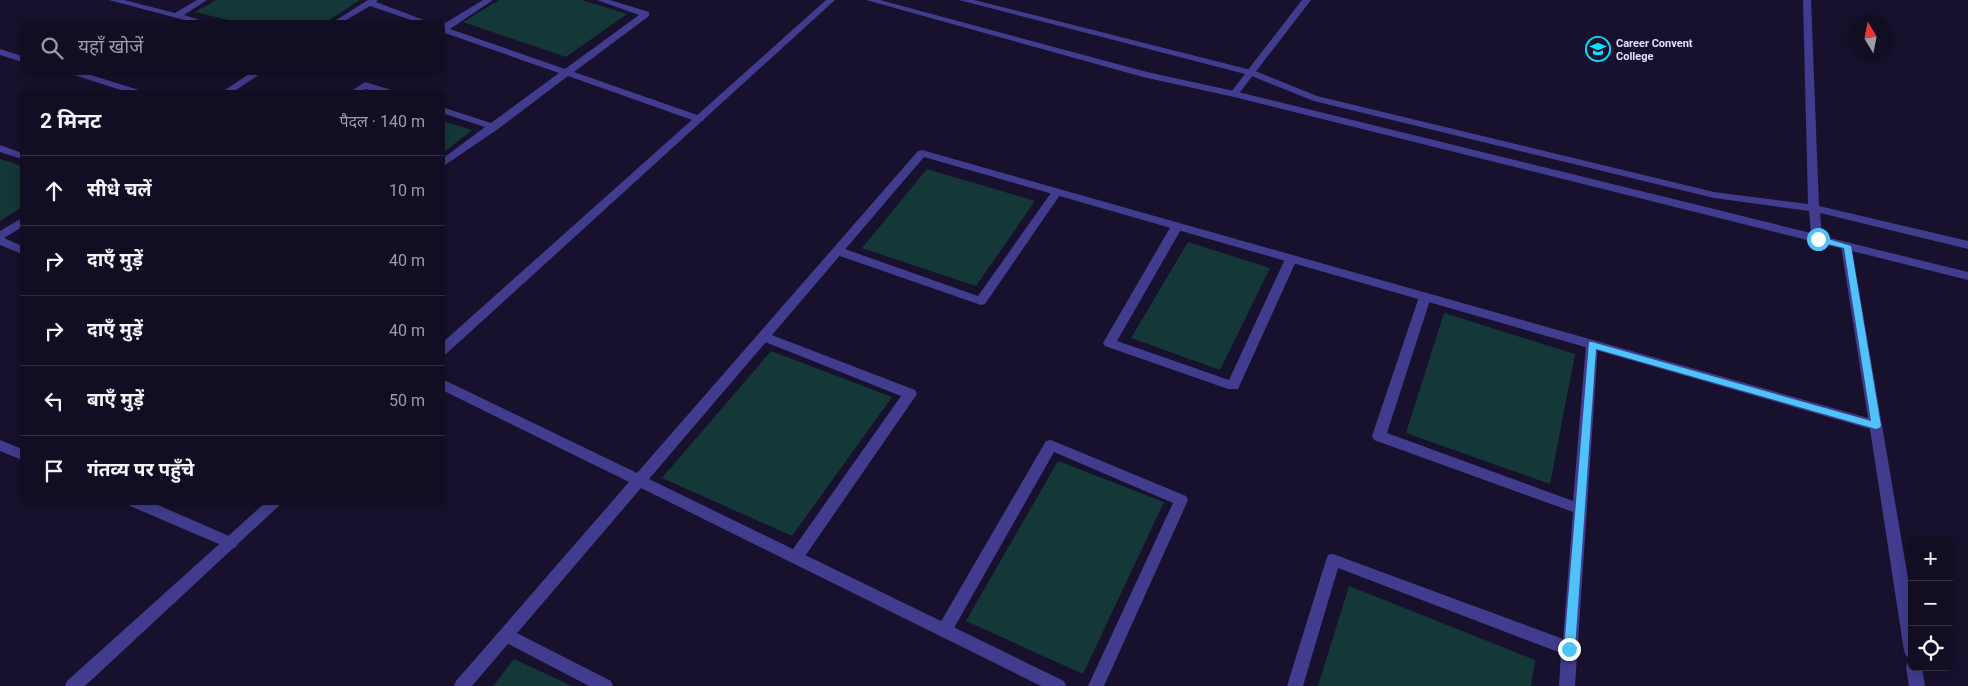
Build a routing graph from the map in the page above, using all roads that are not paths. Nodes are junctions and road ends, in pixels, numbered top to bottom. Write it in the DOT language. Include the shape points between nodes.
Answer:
graph roads {
  1 [pos="113,0"];
  2 [pos="203,0"];
  3 [pos="489,0"];
  4 [pos="601,0"];
  5 [pos="831,0"];
  6 [pos="870,0"];
  7 [pos="963,0"];
  8 [pos="1307,0"];
  9 [pos="1807,0"];
  10 [pos="372,2"];
  11 [pos="176,16"];
  12 [pos="193,20"];
  13 [pos="341,20"];
  14 [pos="419,20"];
  15 [pos="445,28"];
  16 [pos="445,30"];
  17 [pos="0,52"];
  18 [pos="20,58"];
  19 [pos="568,73"];
  20 [pos="1252,73"];
  21 [pos="79,75"];
  22 [pos="254,75"];
  23 [pos="129,90"];
  24 [pos="231,90"];
  25 [pos="358,90"];
  26 [pos="381,90"];
  27 [pos="1234,94"];
  28 [pos="445,111"];
  29 [pos="699,119"];
  30 [pos="494,127"];
  31 [pos="0,148"];
  32 [pos="20,155"];
  33 [pos="445,162"];
  34 [pos="1057,192"];
  35 [pos="1814,208"];
  36 [pos="20,223"];
  37 [pos="1177,226"];
  38 [pos="0,236"];
  39 [pos="1818,239"];
  40 [pos="0,241"];
  41 [pos="1968,245"];
  42 [pos="1847,246"];
  43 [pos="20,249"];
  44 [pos="838,251"];
  45 [pos="1291,259"];
  46 [pos="1968,276"];
  47 [pos="1425,297"];
  48 [pos="764,337"];
  49 [pos="1592,344"];
  50 [pos="445,348"];
  51 [pos="445,385"];
  52 [pos="1876,426"];
  53 [pos="0,445"];
  54 [pos="20,454"];
  55 [pos="640,480"];
  56 [pos="142,505"];
  57 [pos="273,505"];
  58 [pos="1580,509"];
  59 [pos="231,543"];
  60 [pos="796,557"];
  61 [pos="1908,626"];
  62 [pos="944,630"];
  63 [pos="507,635"];
  64 [pos="1569,649"];
  65 [pos="1915,671"];
  66 [pos="73,686"];
  67 [pos="462,686"];
  68 [pos="604,686"];
  69 [pos="1058,686"];
  70 [pos="1096,686"];
  71 [pos="1295,686"];
  72 [pos="1567,686"];
  73 [pos="1917,686"];
  1 -- 11 [label="street"];
  2 -- 11 [label="street"];
  3 -- 15 [label="street"];
  4 -- 19 [label="street" via="646,14"];
  5 -- 29 [label="street"];
  6 -- 27 [label="street" via="1146,75"];
  7 -- 20 [label="street"];
  8 -- 20 [label="street"];
  9 -- 35 [label="street"];
  10 -- 13 [label="street"];
  10 -- 14 [label="street"];
  11 -- 12 [label="street"];
  16 -- 19 [label="street"];
  17 -- 18 [label="street"];
  19 -- 29 [label="street"];
  19 -- 30 [label="street"];
  20 -- 27 [label="street"];
  20 -- 35 [label="street" via="1314,98 1714,195"];
  21 -- 23 [label="street"];
  22 -- 24 [label="street"];
  25 -- 26 [label="street" via="365,85"];
  27 -- 39 [label="street"];
  28 -- 30 [label="street"];
  29 -- 50 [label="street"];
  30 -- 33 [label="street"];
  31 -- 32 [label="street"];
  34 -- 37 [label="street"];
  34 -- 44 [label="street" via="922,154"];
  34 -- 44 [label="street" via="981,301"];
  35 -- 39 [label="street"];
  35 -- 41 [label="street"];
  36 -- 38 [label="street"];
  37 -- 45 [label="street"];
  37 -- 45 [label="street" via="1109,343 1233,386"];
  39 -- 42 [label="street"];
  40 -- 43 [label="street"];
  42 -- 46 [label="street"];
  42 -- 52 [label="street"];
  44 -- 48 [label="street"];
  45 -- 47 [label="street"];
  47 -- 49 [label="street"];
  47 -- 58 [label="street" via="1379,436"];
  48 -- 55 [label="street"];
  48 -- 60 [label="street" via="910,394"];
  49 -- 52 [label="street"];
  49 -- 58 [label="street"];
  51 -- 55 [label="street"];
  52 -- 61 [label="street"];
  53 -- 54 [label="street"];
  55 -- 60 [label="street"];
  55 -- 63 [label="street"];
  56 -- 59 [label="street"];
  57 -- 59 [label="street"];
  58 -- 64 [label="street"];
  59 -- 66 [label="street"];
  60 -- 62 [label="street"];
  62 -- 69 [label="street"];
  62 -- 70 [label="street" via="1051,445 1181,500"];
  63 -- 67 [label="street"];
  63 -- 68 [label="street"];
  64 -- 71 [label="street" via="1333,560"];
  64 -- 72 [label="street"];
  65 -- 73 [label="street"];
}
